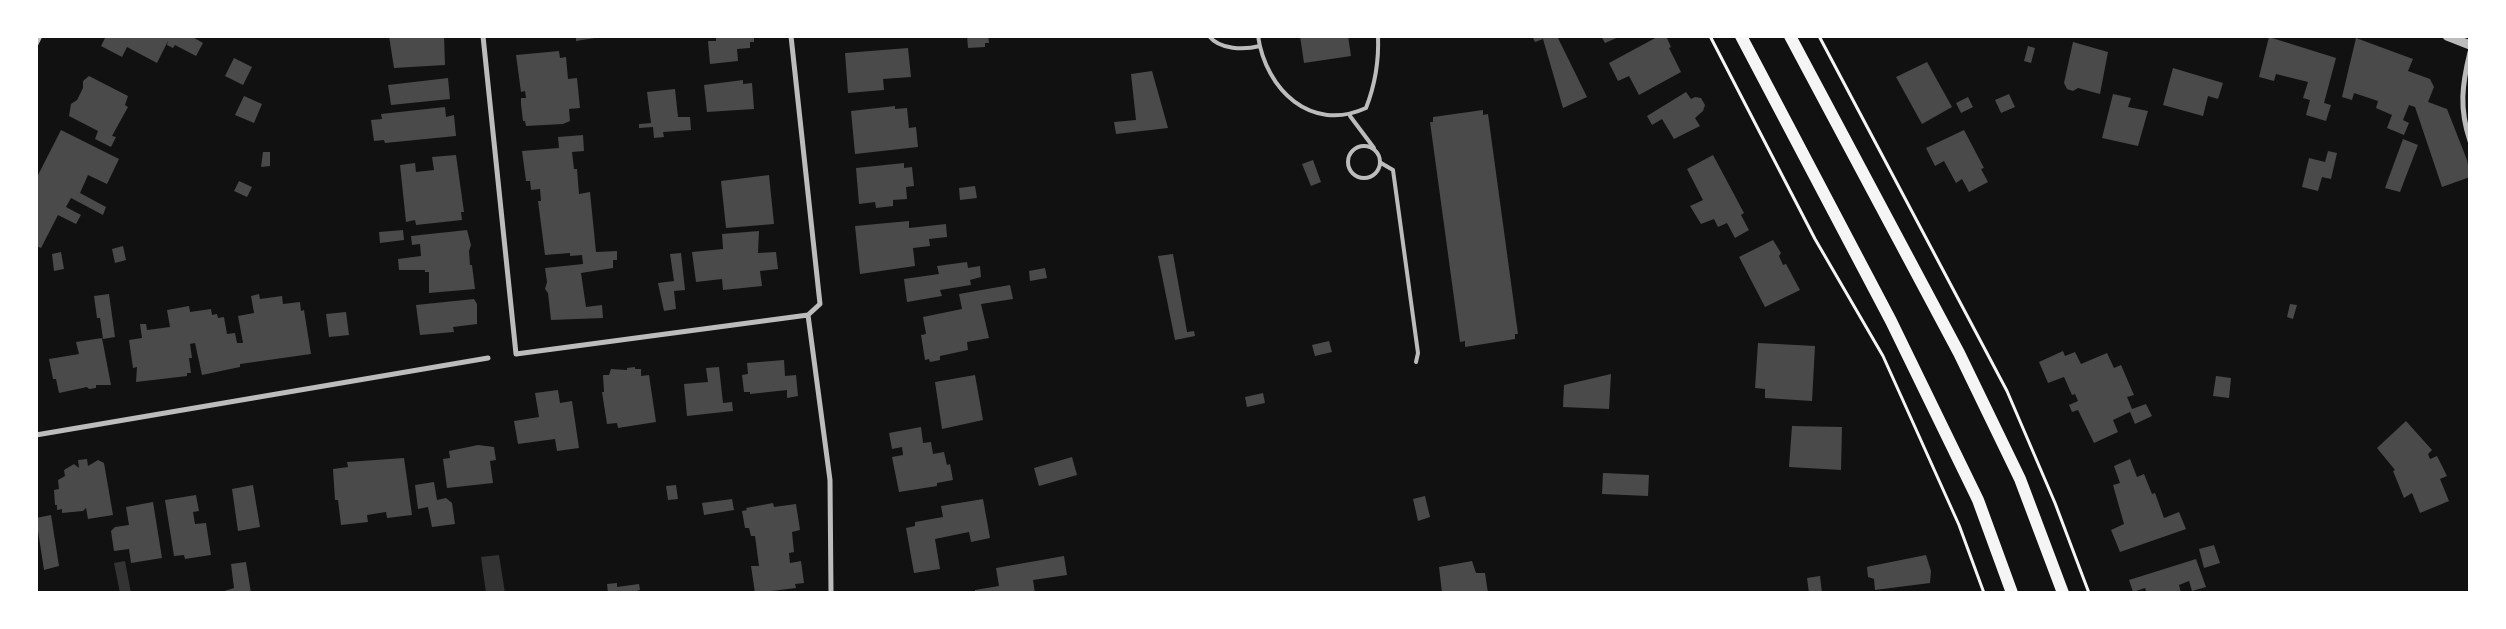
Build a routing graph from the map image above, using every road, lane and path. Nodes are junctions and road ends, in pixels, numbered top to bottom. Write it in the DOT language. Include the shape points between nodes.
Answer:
graph roads {
  1 [pos="40,36"];
  2 [pos="483,36"];
  3 [pos="791,36"];
  4 [pos="1209,36"];
  5 [pos="1258,36"];
  6 [pos="1378,36"];
  7 [pos="1710,36"];
  8 [pos="1741,36"];
  9 [pos="1790,36"];
  10 [pos="1819,36"];
  11 [pos="2447,36"];
  12 [pos="36,44"];
  13 [pos="2470,45"];
  14 [pos="1260,46"];
  15 [pos="2470,52"];
  16 [pos="1350,116"];
  17 [pos="2470,141"];
  18 [pos="1378,153"];
  19 [pos="1381,163"];
  20 [pos="808,315"];
  21 [pos="488,358"];
  22 [pos="1416,362"];
  23 [pos="36,435"];
  24 [pos="831,593"];
  25 [pos="1984,593"];
  26 [pos="2012,593"];
  27 [pos="2063,593"];
  28 [pos="2089,593"];
  1 -- 12 [label="street"];
  2 -- 20 [label="street" via="516,354"];
  3 -- 20 [label="street" via="820,304"];
  4 -- 14 [label="lane" via="1212,41 1232,47 1247,49"];
  5 -- 14 [label="lane"];
  6 -- 16 [label="lane" via="1379,57 1372,92 1366,108"];
  7 -- 25 [label="path" via="1816,239 1883,356 1959,525"];
  8 -- 26 [label="main road" via="1891,321 1978,500"];
  9 -- 27 [label="main road" via="1959,353 2020,479"];
  10 -- 28 [label="path" via="2007,391"];
  11 -- 13 [label="street"];
  14 -- 16 [label="lane" via="1279,89 1295,104 1336,117"];
  15 -- 17 [label="street" via="2462,84 2464,122"];
  16 -- 18 [label="lane"];
  18 -- 19 [label="lane"];
  18 -- 19 [label="lane" via="1369,147 1358,147 1350,154 1348,165 1353,175 1363,179 1373,176"];
  19 -- 22 [label="lane" via="1393,170 1418,352"];
  20 -- 24 [label="street" via="830,480"];
  21 -- 23 [label="street"];
}
